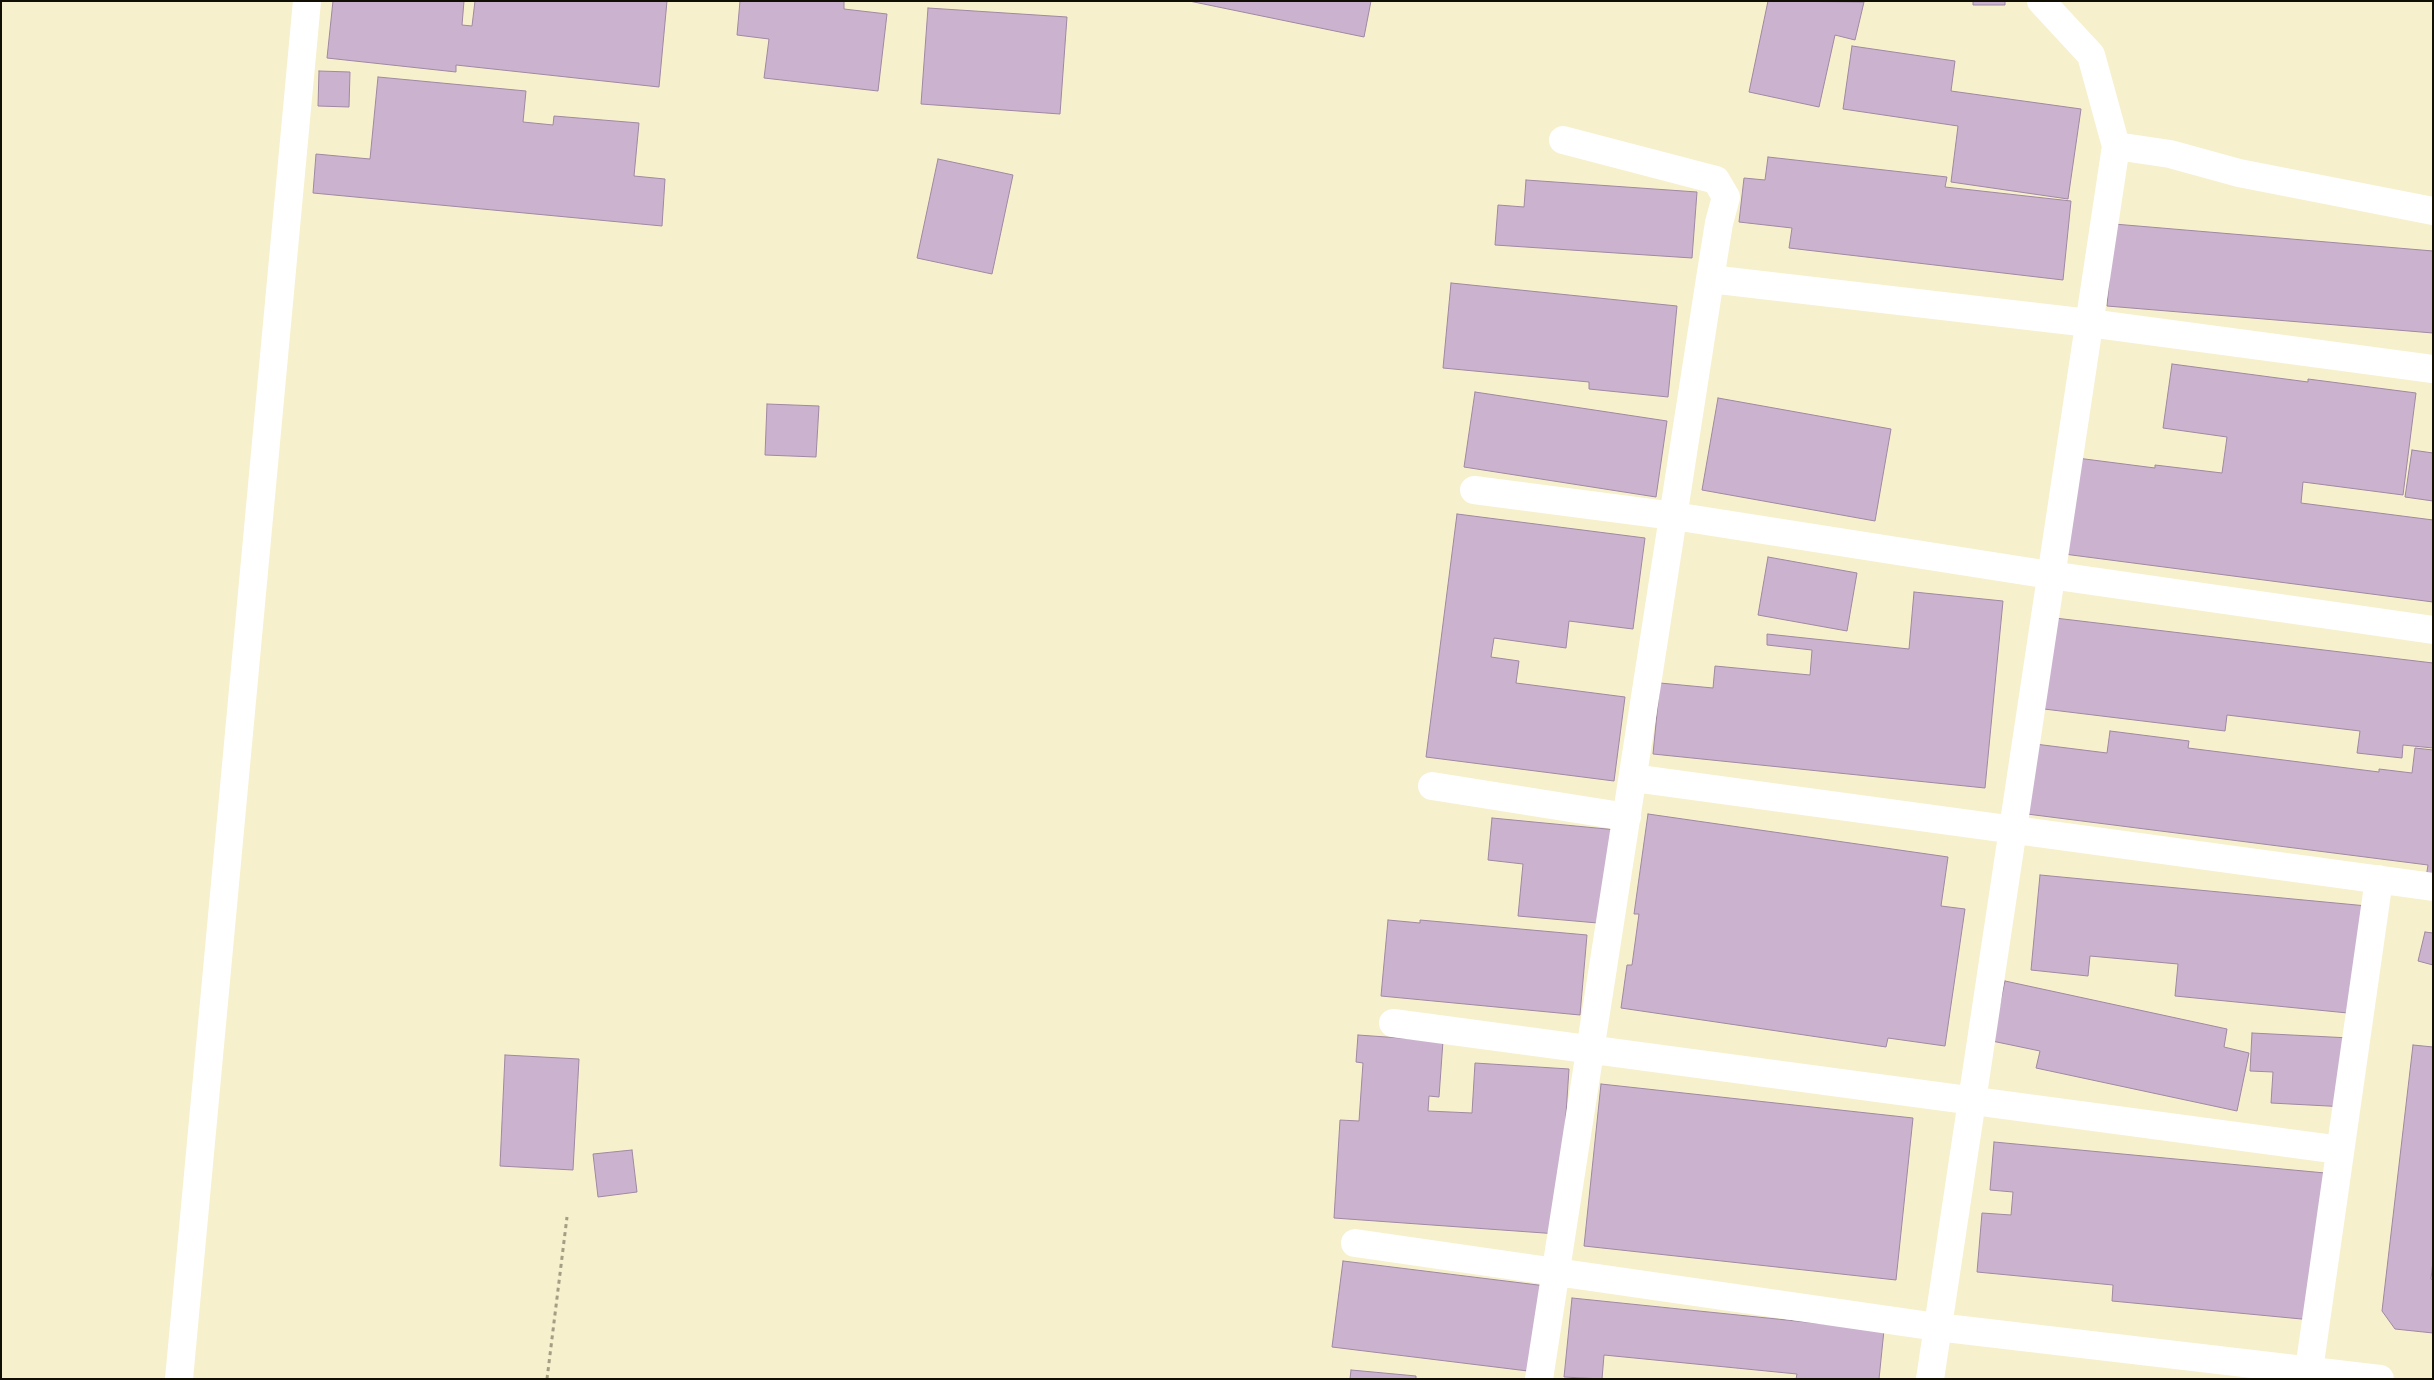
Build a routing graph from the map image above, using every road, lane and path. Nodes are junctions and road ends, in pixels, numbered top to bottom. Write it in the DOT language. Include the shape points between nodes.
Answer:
graph roads {
  1 [pos="307,1"];
  2 [pos="2041,1"];
  3 [pos="1563,140"];
  4 [pos="2116,146"];
  5 [pos="2433,211"];
  6 [pos="1710,280"];
  7 [pos="2089,323"];
  8 [pos="2433,369"];
  9 [pos="1474,490"];
  10 [pos="1674,516"];
  11 [pos="2050,575"];
  12 [pos="2433,630"];
  13 [pos="1633,778"];
  14 [pos="1432,786"];
  15 [pos="1627,818"];
  16 [pos="2012,830"];
  17 [pos="2379,879"];
  18 [pos="2433,887"];
  19 [pos="1392,1023"];
  20 [pos="1589,1049"];
  21 [pos="1971,1100"];
  22 [pos="2340,1150"];
  23 [pos="567,1217"];
  24 [pos="1355,1243"];
  25 [pos="1556,1272"];
  26 [pos="1937,1327"];
  27 [pos="2309,1370"];
  28 [pos="179,1379"];
  29 [pos="547,1379"];
  30 [pos="1539,1379"];
  31 [pos="1930,1379"];
  32 [pos="2380,1379"];
  1 -- 28 [label="street"];
  2 -- 4 [label="street" via="2091,55"];
  3 -- 6 [label="street" via="1716,180 1726,197"];
  4 -- 5 [label="street" via="2170,154 2239,174"];
  4 -- 7 [label="street"];
  6 -- 7 [label="street"];
  6 -- 10 [label="street"];
  7 -- 8 [label="street"];
  7 -- 11 [label="street"];
  9 -- 10 [label="street"];
  10 -- 11 [label="street"];
  10 -- 13 [label="street"];
  11 -- 12 [label="street"];
  11 -- 16 [label="street"];
  13 -- 15 [label="street"];
  13 -- 16 [label="street"];
  14 -- 15 [label="street"];
  15 -- 20 [label="street"];
  16 -- 17 [label="street"];
  16 -- 21 [label="street"];
  17 -- 18 [label="street"];
  17 -- 22 [label="street"];
  19 -- 20 [label="street"];
  20 -- 21 [label="street"];
  20 -- 25 [label="street"];
  21 -- 22 [label="street"];
  21 -- 26 [label="street"];
  22 -- 27 [label="street"];
  23 -- 29 [label="path"];
  24 -- 25 [label="street"];
  25 -- 26 [label="street"];
  25 -- 30 [label="street"];
  26 -- 27 [label="street"];
  26 -- 31 [label="street"];
  27 -- 32 [label="street"];
}
